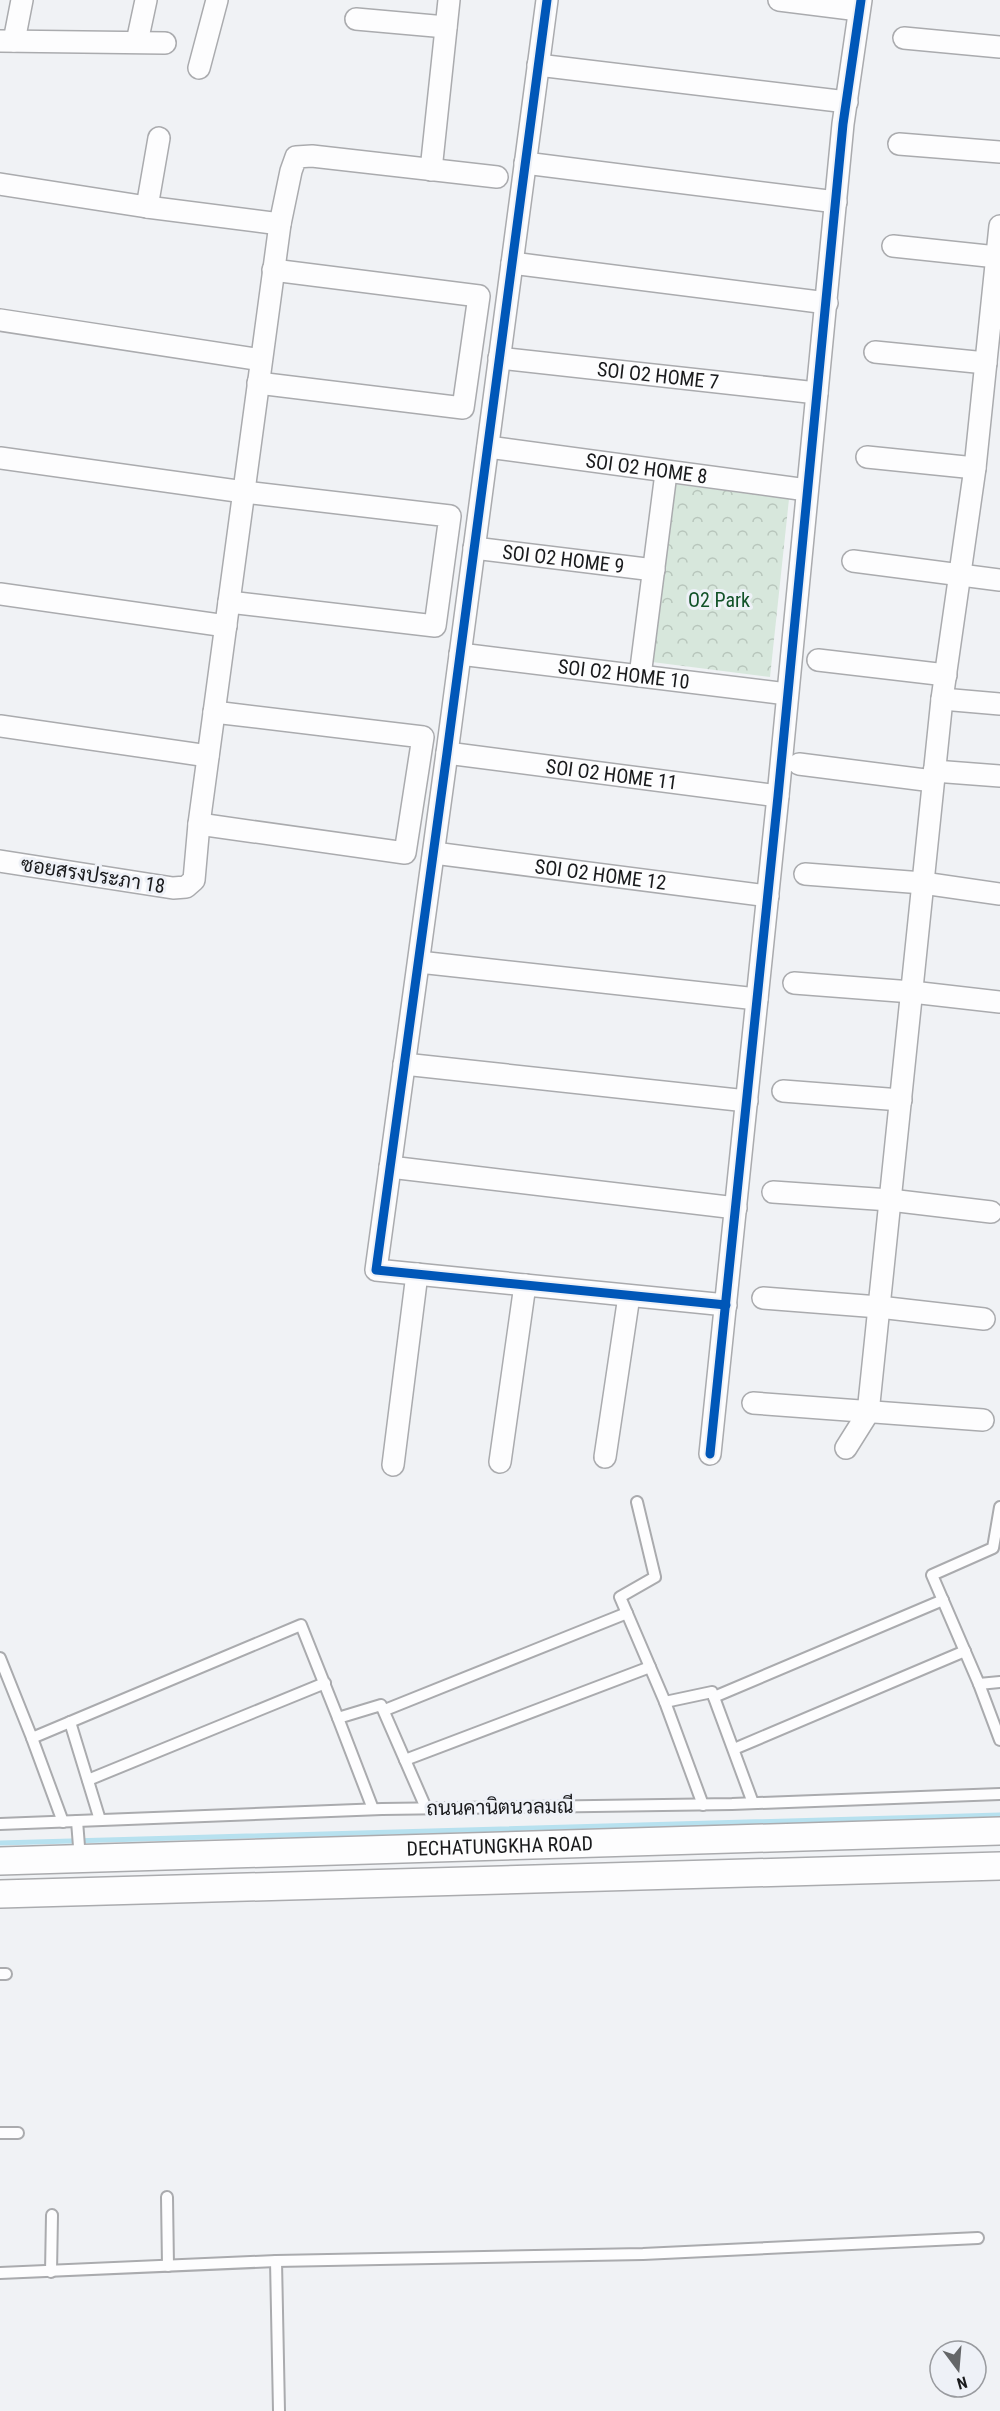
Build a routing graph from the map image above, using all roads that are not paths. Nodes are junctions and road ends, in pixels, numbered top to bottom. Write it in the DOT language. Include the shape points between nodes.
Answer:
graph roads {
  1 [pos="22,0"];
  2 [pos="147,0"];
  3 [pos="217,0"];
  4 [pos="449,0"];
  5 [pos="547,0"];
  6 [pos="779,0"];
  7 [pos="860,5"];
  8 [pos="356,19"];
  9 [pos="446,27"];
  10 [pos="904,38"];
  11 [pos="7,41"];
  12 [pos="137,42"];
  13 [pos="165,43"];
  14 [pos="1000,47"];
  15 [pos="538,65"];
  16 [pos="199,68"];
  17 [pos="847,102"];
  18 [pos="159,138"];
  19 [pos="898,144"];
  20 [pos="1000,152"];
  21 [pos="525,163"];
  22 [pos="431,170"];
  23 [pos="497,177"];
  24 [pos="0,184"];
  25 [pos="836,202"];
  26 [pos="147,207"];
  27 [pos="280,224"];
  28 [pos="1000,226"];
  29 [pos="893,246"];
  30 [pos="996,257"];
  31 [pos="512,262"];
  32 [pos="273,270"];
  33 [pos="827,303"];
  34 [pos="0,320"];
  35 [pos="875,352"];
  36 [pos="499,358"];
  37 [pos="261,360"];
  38 [pos="986,363"];
  39 [pos="258,382"];
  40 [pos="817,393"];
  41 [pos="488,447"];
  42 [pos="867,457"];
  43 [pos="0,458"];
  44 [pos="975,468"];
  45 [pos="666,473"];
  46 [pos="807,490"];
  47 [pos="244,492"];
  48 [pos="474,548"];
  49 [pos="853,561"];
  50 [pos="654,570"];
  51 [pos="960,575"];
  52 [pos="1000,580"];
  53 [pos="0,594"];
  54 [pos="229,602"];
  55 [pos="226,626"];
  56 [pos="460,654"];
  57 [pos="818,660"];
  58 [pos="946,675"];
  59 [pos="640,676"];
  60 [pos="787,694"];
  61 [pos="942,699"];
  62 [pos="1000,704"];
  63 [pos="214,712"];
  64 [pos="0,726"];
  65 [pos="447,753"];
  66 [pos="208,756"];
  67 [pos="799,764"];
  68 [pos="934,776"];
  69 [pos="1000,776"];
  70 [pos="778,796"];
  71 [pos="199,824"];
  72 [pos="434,853"];
  73 [pos="0,861"];
  74 [pos="805,874"];
  75 [pos="923,883"];
  76 [pos="1000,894"];
  77 [pos="768,896"];
  78 [pos="419,962"];
  79 [pos="794,983"];
  80 [pos="912,992"];
  81 [pos="757,999"];
  82 [pos="1000,1002"];
  83 [pos="404,1064"];
  84 [pos="783,1091"];
  85 [pos="901,1100"];
  86 [pos="747,1101"];
  87 [pos="390,1167"];
  88 [pos="773,1192"];
  89 [pos="890,1200"];
  90 [pos="736,1208"];
  91 [pos="992,1212"];
  92 [pos="417,1274"];
  93 [pos="525,1285"];
  94 [pos="630,1296"];
  95 [pos="763,1298"];
  96 [pos="726,1305"];
  97 [pos="879,1307"];
  98 [pos="984,1319"];
  99 [pos="753,1403"];
  100 [pos="868,1413"];
  101 [pos="983,1420"];
  102 [pos="846,1448"];
  103 [pos="710,1454"];
  104 [pos="605,1457"];
  105 [pos="500,1462"];
  106 [pos="393,1465"];
  107 [pos="637,1502"];
  108 [pos="1000,1507"];
  109 [pos="943,1600"];
  110 [pos="627,1614"];
  111 [pos="965,1652"];
  112 [pos="0,1658"];
  113 [pos="650,1666"];
  114 [pos="1000,1682"];
  115 [pos="325,1683"];
  116 [pos="979,1684"];
  117 [pos="714,1697"];
  118 [pos="665,1702"];
  119 [pos="385,1710"];
  120 [pos="338,1718"];
  121 [pos="70,1722"];
  122 [pos="32,1738"];
  123 [pos="1000,1740"];
  124 [pos="734,1749"];
  125 [pos="405,1760"];
  126 [pos="88,1780"];
  127 [pos="1000,1794"];
  128 [pos="753,1803"];
  129 [pos="703,1805"];
  130 [pos="426,1808"];
  131 [pos="373,1809"];
  132 [pos="100,1820"];
  133 [pos="63,1822"];
  134 [pos="0,1824"];
  135 [pos="77,1825"];
  136 [pos="1000,1831"];
  137 [pos="693,1840"];
  138 [pos="80,1855"];
  139 [pos="0,1861"];
  140 [pos="1000,1866"];
  141 [pos="693,1874"];
  142 [pos="0,1894"];
  143 [pos="0,2133"];
  144 [pos="18,2133"];
  145 [pos="167,2197"];
  146 [pos="52,2215"];
  147 [pos="978,2238"];
  148 [pos="276,2261"];
  149 [pos="168,2266"];
  150 [pos="51,2272"];
  151 [pos="0,2273"];
  152 [pos="279,2411"];
  1 -- 11 [label="street"];
  2 -- 12 [label="street"];
  3 -- 16 [label="street"];
  4 -- 9 [label="street"];
  5 -- 15 [label="street"];
  6 -- 7 [label="street"];
  7 -- 17 [label="street"];
  8 -- 9 [label="street"];
  9 -- 22 [label="street"];
  10 -- 14 [label="street"];
  11 -- 12 [label="street"];
  12 -- 13 [label="street"];
  15 -- 17 [label="street"];
  15 -- 21 [label="street"];
  17 -- 25 [label="street"];
  18 -- 26 [label="street"];
  19 -- 20 [label="street"];
  21 -- 25 [label="street"];
  21 -- 31 [label="street"];
  22 -- 23 [label="street"];
  22 -- 27 [label="street" via="296,157"];
  24 -- 26 [label="street"];
  25 -- 33 [label="street"];
  26 -- 27 [label="street"];
  27 -- 32 [label="street"];
  28 -- 30 [label="street"];
  29 -- 30 [label="street"];
  30 -- 38 [label="street"];
  31 -- 33 [label="street"];
  31 -- 36 [label="street"];
  32 -- 37 [label="street"];
  32 -- 39 [label="street" via="479,296 463,408"];
  33 -- 40 [label="street"];
  34 -- 37 [label="street"];
  35 -- 38 [label="street"];
  36 -- 40 [label="street, SOI O2 HOME 7"];
  36 -- 41 [label="street"];
  37 -- 39 [label="street"];
  38 -- 44 [label="street"];
  39 -- 47 [label="street"];
  40 -- 46 [label="street"];
  41 -- 45 [label="street, SOI O2 HOME 8"];
  41 -- 48 [label="street"];
  42 -- 44 [label="street"];
  43 -- 47 [label="street"];
  44 -- 51 [label="street"];
  45 -- 46 [label="street, SOI O2 HOME 8"];
  45 -- 50 [label="street"];
  46 -- 60 [label="street"];
  47 -- 54 [label="street"];
  47 -- 54 [label="street" via="450,516 435,626"];
  48 -- 50 [label="street, SOI O2 HOME 9"];
  48 -- 56 [label="street"];
  49 -- 51 [label="street"];
  50 -- 59 [label="street"];
  51 -- 52 [label="street"];
  51 -- 58 [label="street"];
  53 -- 55 [label="street"];
  54 -- 55 [label="street"];
  55 -- 63 [label="street"];
  56 -- 59 [label="street, SOI O2 HOME 10"];
  56 -- 65 [label="street"];
  57 -- 58 [label="street"];
  58 -- 61 [label="street"];
  59 -- 60 [label="street, SOI O2 HOME 10"];
  60 -- 70 [label="street"];
  61 -- 62 [label="street"];
  61 -- 68 [label="street"];
  63 -- 66 [label="street"];
  63 -- 71 [label="street" via="423,737 405,853"];
  64 -- 66 [label="street"];
  65 -- 70 [label="street, SOI O2 HOME 11"];
  65 -- 72 [label="street"];
  66 -- 71 [label="street"];
  67 -- 68 [label="street"];
  68 -- 69 [label="street"];
  68 -- 75 [label="street"];
  70 -- 77 [label="street"];
  71 -- 73 [label="street, ซอยสรงประภา 18" via="194,880 186,887 149,885"];
  72 -- 77 [label="street, SOI O2 HOME 12"];
  72 -- 78 [label="street"];
  74 -- 75 [label="street"];
  75 -- 76 [label="street"];
  75 -- 80 [label="street"];
  77 -- 81 [label="street"];
  78 -- 81 [label="street"];
  78 -- 83 [label="street"];
  79 -- 80 [label="street"];
  80 -- 82 [label="street"];
  80 -- 85 [label="street"];
  81 -- 86 [label="street"];
  83 -- 86 [label="street"];
  83 -- 87 [label="street"];
  84 -- 85 [label="street"];
  85 -- 89 [label="street"];
  86 -- 90 [label="street"];
  87 -- 90 [label="street"];
  87 -- 92 [label="street" via="376,1270"];
  88 -- 89 [label="street"];
  89 -- 91 [label="street"];
  89 -- 97 [label="street"];
  90 -- 96 [label="street"];
  92 -- 93 [label="street"];
  92 -- 106 [label="street"];
  93 -- 94 [label="street"];
  93 -- 105 [label="street"];
  94 -- 96 [label="street"];
  94 -- 104 [label="street"];
  95 -- 97 [label="street"];
  96 -- 103 [label="street"];
  97 -- 98 [label="street"];
  97 -- 100 [label="street"];
  99 -- 100 [label="street"];
  100 -- 101 [label="street"];
  100 -- 102 [label="street"];
  107 -- 110 [label="lane" via="655,1577 620,1597"];
  108 -- 109 [label="lane" via="993,1548 932,1575"];
  109 -- 111 [label="lane"];
  109 -- 117 [label="lane"];
  110 -- 113 [label="lane"];
  110 -- 119 [label="lane"];
  111 -- 116 [label="lane"];
  111 -- 124 [label="lane"];
  112 -- 122 [label="lane"];
  113 -- 118 [label="lane"];
  113 -- 125 [label="lane"];
  114 -- 116 [label="lane"];
  115 -- 120 [label="lane"];
  115 -- 121 [label="lane" via="301,1625"];
  115 -- 126 [label="lane"];
  116 -- 123 [label="lane"];
  117 -- 118 [label="lane" via="710,1691"];
  117 -- 124 [label="lane"];
  118 -- 129 [label="lane"];
  119 -- 120 [label="lane" via="381,1705"];
  119 -- 125 [label="lane"];
  120 -- 131 [label="lane"];
  121 -- 122 [label="lane"];
  121 -- 126 [label="lane"];
  122 -- 133 [label="lane"];
  124 -- 128 [label="lane"];
  125 -- 130 [label="lane"];
  126 -- 132 [label="lane"];
  127 -- 128 [label="lane, ถนนคานิตนวลมณี"];
  128 -- 129 [label="lane, ถนนคานิตนวลมณี"];
  129 -- 130 [label="lane, ถนนคานิตนวลมณี"];
  130 -- 131 [label="lane, ถนนคานิตนวลมณี"];
  131 -- 132 [label="lane, ถนนคานิตนวลมณี"];
  132 -- 135 [label="lane, ถนนคานิตนวลมณี"];
  133 -- 134 [label="lane, ถนนคานิตนวลมณี"];
  133 -- 135 [label="lane, ถนนคานิตนวลมณี"];
  135 -- 138 [label="lane"];
  136 -- 137 [label="street, DECHATUNGKHA ROAD"];
  137 -- 138 [label="street, DECHATUNGKHA ROAD"];
  137 -- 141 [label="street"];
  138 -- 139 [label="street, DECHATUNGKHA ROAD"];
  140 -- 141 [label="street, DECHATUNGKHA ROAD"];
  141 -- 142 [label="street, DECHATUNGKHA ROAD"];
  143 -- 144 [label="lane"];
  145 -- 149 [label="lane"];
  146 -- 150 [label="lane"];
  147 -- 148 [label="lane" via="643,2254"];
  148 -- 149 [label="lane"];
  148 -- 152 [label="lane"];
  149 -- 150 [label="lane"];
  150 -- 151 [label="lane"];
}
